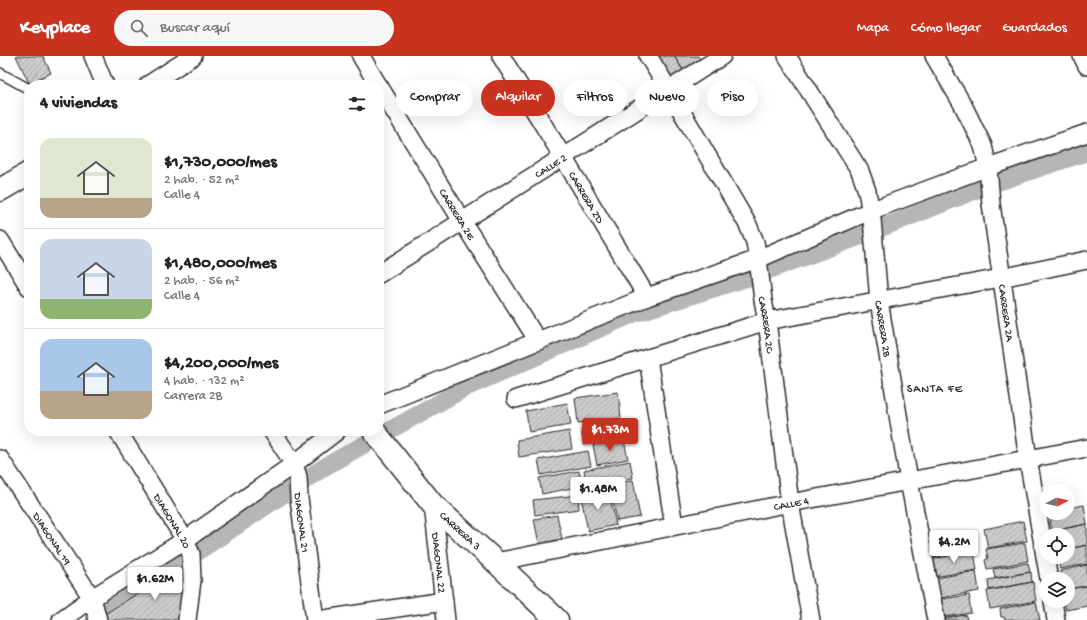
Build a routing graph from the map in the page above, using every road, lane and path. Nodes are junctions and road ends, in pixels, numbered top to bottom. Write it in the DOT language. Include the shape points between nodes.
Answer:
graph roads {
  1 [pos="94,56"];
  2 [pos="193,56"];
  3 [pos="361,56"];
  4 [pos="501,56"];
  5 [pos="648,56"];
  6 [pos="722,56"];
  7 [pos="787,56"];
  8 [pos="934,56"];
  9 [pos="1082,56"];
  10 [pos="1087,66"];
  11 [pos="0,73"];
  12 [pos="103,80"];
  13 [pos="156,80"];
  14 [pos="375,80"];
  15 [pos="663,80"];
  16 [pos="685,80"];
  17 [pos="24,86"];
  18 [pos="384,94"];
  19 [pos="635,111"];
  20 [pos="684,116"];
  21 [pos="1087,133"];
  22 [pos="563,157"];
  23 [pos="988,171"];
  24 [pos="24,176"];
  25 [pos="0,190"];
  26 [pos="871,215"];
  27 [pos="462,221"];
  28 [pos="0,240"];
  29 [pos="1087,260"];
  30 [pos="759,262"];
  31 [pos="384,271"];
  32 [pos="1001,278"];
  33 [pos="24,279"];
  34 [pos="647,296"];
  35 [pos="879,301"];
  36 [pos="767,321"];
  37 [pos="538,342"];
  38 [pos="648,358"];
  39 [pos="516,399"];
  40 [pos="384,403"];
  41 [pos="121,436"];
  42 [pos="275,436"];
  43 [pos="332,436"];
  44 [pos="378,436"];
  45 [pos="1087,448"];
  46 [pos="0,459"];
  47 [pos="1028,459"];
  48 [pos="296,471"];
  49 [pos="909,481"];
  50 [pos="790,503"];
  51 [pos="433,505"];
  52 [pos="674,526"];
  53 [pos="188,547"];
  54 [pos="496,562"];
  55 [pos="1048,572"];
  56 [pos="444,601"];
  57 [pos="95,608"];
  58 [pos="1054,608"];
  59 [pos="61,620"];
  60 [pos="187,620"];
  61 [pos="315,620"];
  62 [pos="318,620"];
  63 [pos="446,620"];
  64 [pos="557,620"];
  65 [pos="811,620"];
  66 [pos="936,620"];
  67 [pos="1056,620"];
  1 -- 12 [label="street"];
  2 -- 13 [label="street"];
  3 -- 14 [label="street, CARRERA 2E"];
  4 -- 22 [label="street, CARRERA 2D"];
  5 -- 15 [label="street, CARRERA 2C"];
  6 -- 16 [label="street, CALLE 2"];
  7 -- 26 [label="street, CARRERA 2B" via="860,171"];
  8 -- 23 [label="street, CARRERA 2A" via="979,139"];
  9 -- 10 [label="street"];
  11 -- 17 [label="lane"];
  18 -- 27 [label="street, CARRERA 2E"];
  19 -- 22 [label="street, CALLE 2"];
  20 -- 30 [label="street, CARRERA 2C" via="748,225"];
  21 -- 23 [label="street"];
  22 -- 27 [label="street, CALLE 2"];
  22 -- 34 [label="street, CARRERA 2D"];
  23 -- 26 [label="street"];
  23 -- 32 [label="street, CARRERA 2A"];
  24 -- 25 [label="street"];
  26 -- 30 [label="street"];
  26 -- 35 [label="street, CARRERA 2B"];
  27 -- 31 [label="street, CALLE 2"];
  27 -- 37 [label="street, CARRERA 2E"];
  28 -- 33 [label="street"];
  29 -- 32 [label="street"];
  30 -- 34 [label="street"];
  30 -- 36 [label="street, CARRERA 2C"];
  32 -- 35 [label="street"];
  32 -- 47 [label="street, CARRERA 2A"];
  34 -- 37 [label="street"];
  35 -- 36 [label="street"];
  35 -- 49 [label="street, CARRERA 2B"];
  36 -- 38 [label="street"];
  36 -- 50 [label="street, CARRERA 2C"];
  37 -- 40 [label="street"];
  38 -- 39 [label="street"];
  38 -- 52 [label="street"];
  41 -- 53 [label="street, DIAGONAL 20"];
  42 -- 48 [label="street"];
  43 -- 48 [label="street"];
  44 -- 51 [label="street, CARRERA 3"];
  45 -- 47 [label="street, CALLE 4"];
  46 -- 57 [label="street, DIAGONAL 19"];
  47 -- 49 [label="street, CALLE 4"];
  47 -- 55 [label="street, CARRERA 2A"];
  48 -- 53 [label="street"];
  48 -- 61 [label="street, DIAGONAL 21"];
  49 -- 50 [label="street, CALLE 4"];
  49 -- 66 [label="street, CARRERA 2B"];
  50 -- 52 [label="street, CALLE 4"];
  50 -- 65 [label="street, CARRERA 2C"];
  51 -- 54 [label="street, CARRERA 3"];
  51 -- 56 [label="street, DIAGONAL 22"];
  52 -- 54 [label="street, CALLE 4"];
  53 -- 57 [label="street"];
  53 -- 60 [label="street, DIAGONAL 20" via="192,580"];
  54 -- 64 [label="street, CARRERA 3"];
  56 -- 62 [label="street"];
  56 -- 63 [label="street, DIAGONAL 22"];
  57 -- 59 [label="street"];
  58 -- 67 [label="street"];
}
